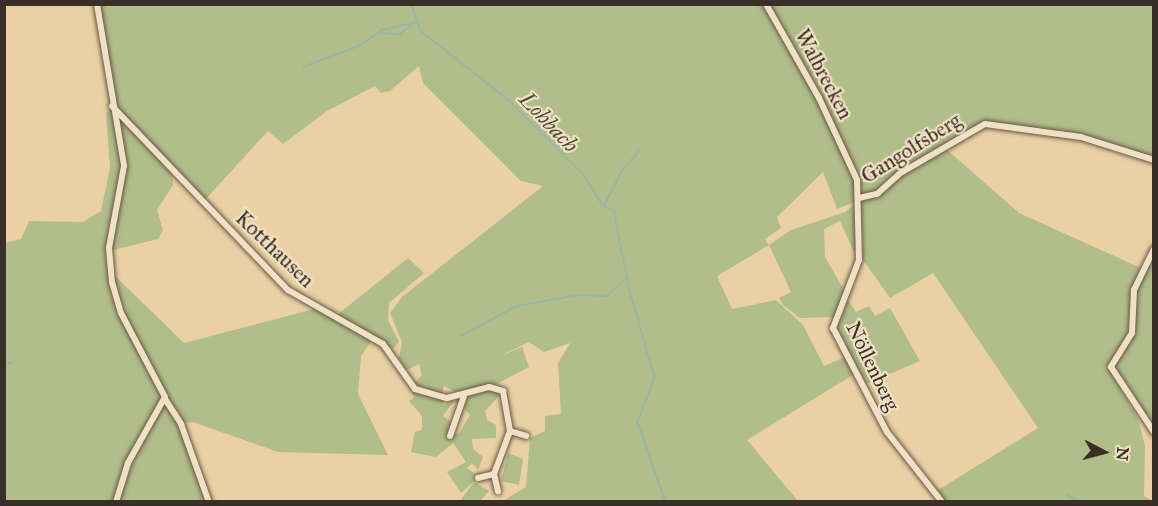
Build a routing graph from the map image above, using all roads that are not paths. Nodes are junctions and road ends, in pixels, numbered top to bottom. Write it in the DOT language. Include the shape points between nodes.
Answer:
graph roads {
  1 [pos="97,4"];
  2 [pos="766,4"];
  3 [pos="112,106"];
  4 [pos="850,160"];
  5 [pos="1154,160"];
  6 [pos="859,198"];
  7 [pos="1154,249"];
  8 [pos="464,396"];
  9 [pos="165,399"];
  10 [pos="510,431"];
  11 [pos="1154,432"];
  12 [pos="526,435"];
  13 [pos="450,436"];
  14 [pos="494,474"];
  15 [pos="478,478"];
  16 [pos="498,492"];
  17 [pos="116,501"];
  18 [pos="209,501"];
  19 [pos="942,501"];
  1 -- 3 [label="street"];
  2 -- 4 [label="street, Walbrecken"];
  3 -- 8 [label="street, Kotthausen" via="288,290 383,344 419,392 438,398"];
  3 -- 9 [label="street" via="124,177 109,250 111,282"];
  4 -- 6 [label="street, Nöllenberg"];
  5 -- 6 [label="street, Gangolfsberg" via="1081,137 984,124 899,174 877,194"];
  6 -- 19 [label="street, Nöllenberg" via="859,260 833,328 887,432"];
  7 -- 11 [label="street" via="1134,290 1133,331 1111,367"];
  8 -- 10 [label="street, Kotthausen" via="501,389 509,402"];
  8 -- 13 [label="street"];
  9 -- 17 [label="street" via="128,463"];
  9 -- 18 [label="street" via="181,424"];
  10 -- 12 [label="street"];
  10 -- 14 [label="street, Kotthausen"];
  14 -- 15 [label="street"];
  14 -- 16 [label="street"];
}
